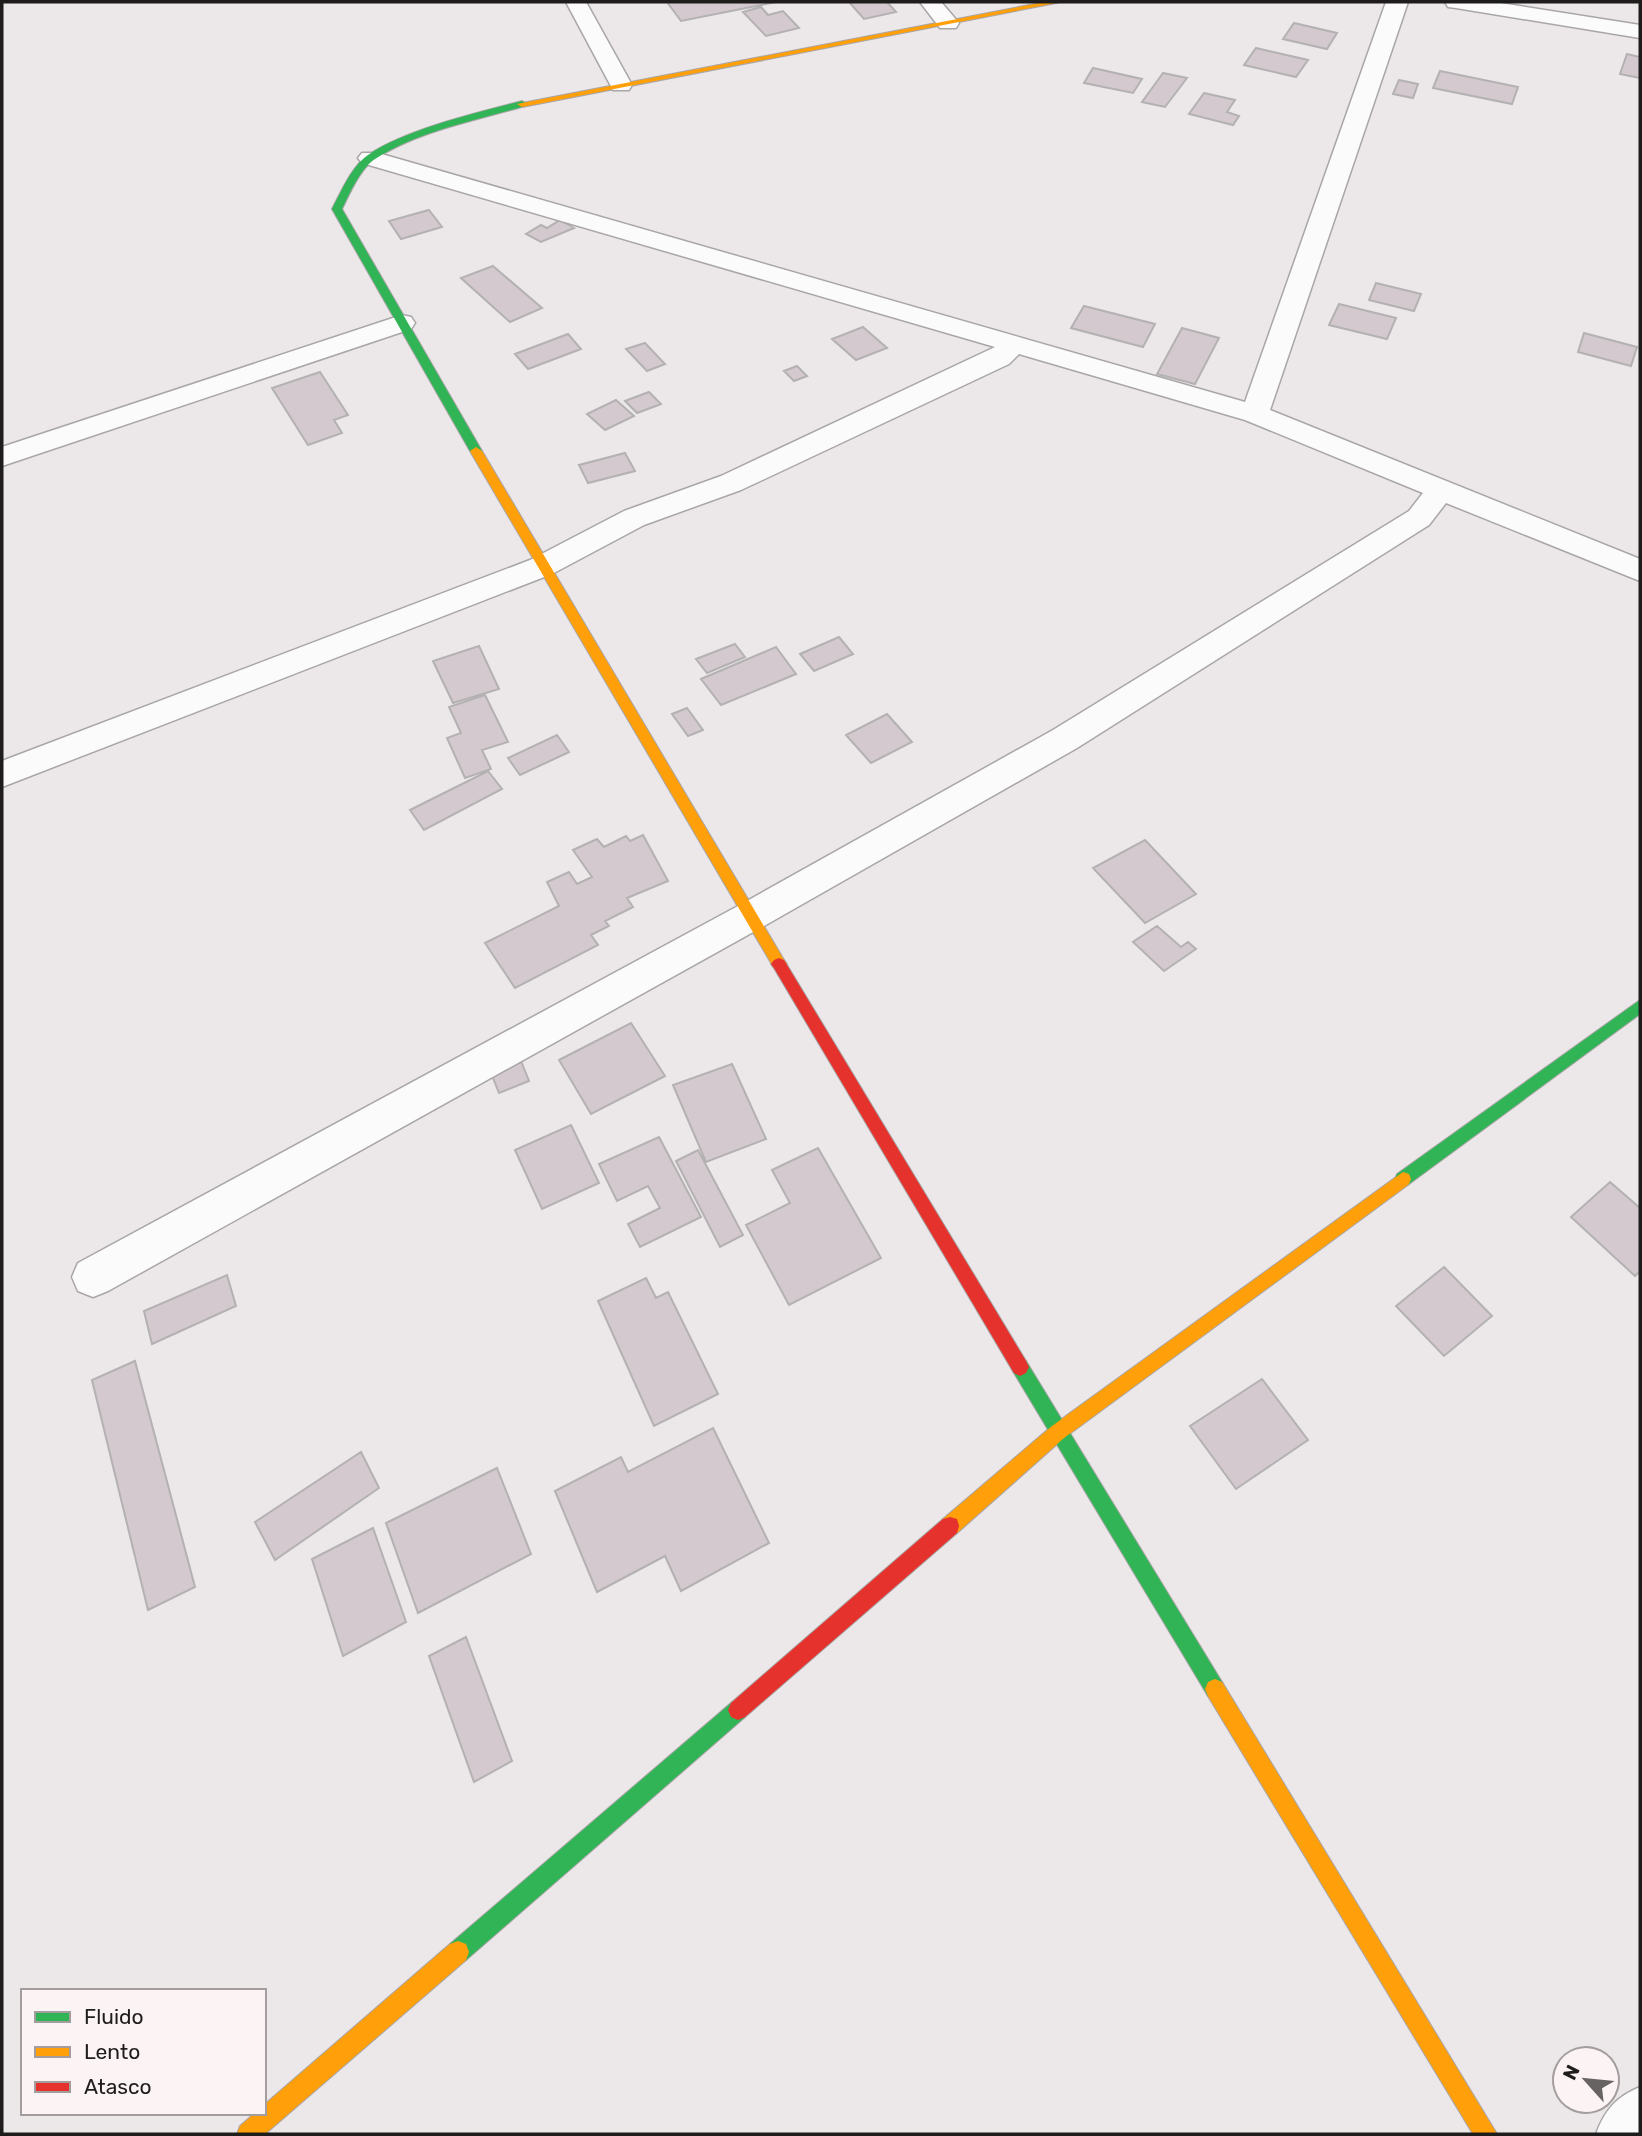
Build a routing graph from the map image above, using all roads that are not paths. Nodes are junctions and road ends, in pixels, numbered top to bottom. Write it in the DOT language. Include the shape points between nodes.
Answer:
graph roads {
  1 [pos="576,2"];
  2 [pos="930,2"];
  3 [pos="1057,2"];
  4 [pos="1397,2"];
  5 [pos="1457,2"];
  6 [pos="948,23"];
  7 [pos="1640,32"];
  8 [pos="621,85"];
  9 [pos="370,158"];
  10 [pos="401,323"];
  11 [pos="1015,344"];
  12 [pos="1255,414"];
  13 [pos="2,457"];
  14 [pos="1441,489"];
  15 [pos="541,567"];
  16 [pos="1640,571"];
  17 [pos="2,774"];
  18 [pos="751,916"];
  19 [pos="1640,1006"];
  20 [pos="93,1277"];
  21 [pos="1058,1432"];
  22 [pos="1640,2115"];
  23 [pos="248,2134"];
  24 [pos="1486,2134"];
  25 [pos="1624,2134"];
  1 -- 8 [label="street"];
  2 -- 6 [label="street"];
  3 -- 6 [label="street"];
  4 -- 12 [label="street"];
  5 -- 7 [label="street"];
  6 -- 8 [label="street"];
  8 -- 9 [label="street" via="510,106 427,131"];
  9 -- 10 [label="street" via="337,209"];
  9 -- 11 [label="street"];
  10 -- 13 [label="street"];
  10 -- 15 [label="street"];
  11 -- 12 [label="street"];
  11 -- 15 [label="street" via="999,358 873,418 731,483 634,519"];
  12 -- 14 [label="street"];
  14 -- 16 [label="street"];
  14 -- 18 [label="street" via="1419,518 1065,739"];
  15 -- 17 [label="street"];
  15 -- 18 [label="street"];
  18 -- 20 [label="street"];
  18 -- 21 [label="street"];
  19 -- 21 [label="street"];
  21 -- 23 [label="street"];
  21 -- 24 [label="street"];
  22 -- 25 [label="street"];
}
